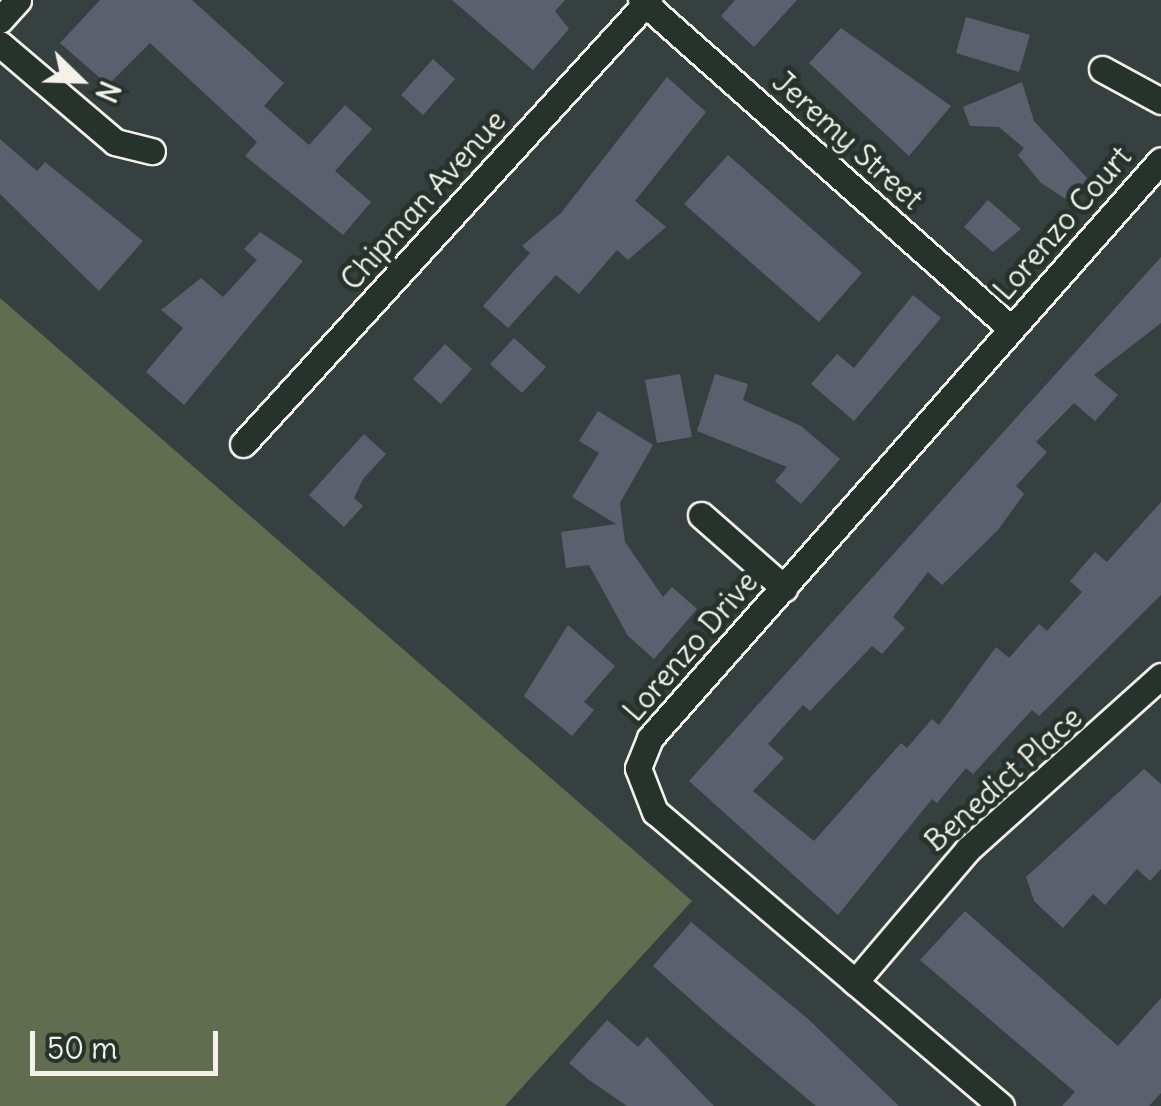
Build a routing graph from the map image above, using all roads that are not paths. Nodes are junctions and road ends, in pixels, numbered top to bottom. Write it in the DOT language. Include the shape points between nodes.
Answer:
graph roads {
  1 [pos="18,0"];
  2 [pos="645,1"];
  3 [pos="0,20"];
  4 [pos="0,44"];
  5 [pos="1102,69"];
  6 [pos="1161,101"];
  7 [pos="152,151"];
  8 [pos="1161,160"];
  9 [pos="1012,329"];
  10 [pos="243,444"];
  11 [pos="702,515"];
  12 [pos="784,588"];
  13 [pos="1161,676"];
  14 [pos="855,982"];
  15 [pos="986,1101"];
  1 -- 3 [label="street"];
  2 -- 9 [label="street, Jeremy Street"];
  2 -- 10 [label="street, Chipman Avenue"];
  4 -- 7 [label="street" via="115,142"];
  5 -- 6 [label="street"];
  8 -- 9 [label="street, Lorenzo Court"];
  9 -- 12 [label="street, Lorenzo Drive"];
  11 -- 12 [label="street"];
  12 -- 14 [label="street, Lorenzo Drive" via="650,738 640,784 655,812"];
  13 -- 14 [label="street, Benedict Place" via="968,848"];
  14 -- 15 [label="street, Lorenzo Drive"];
}
